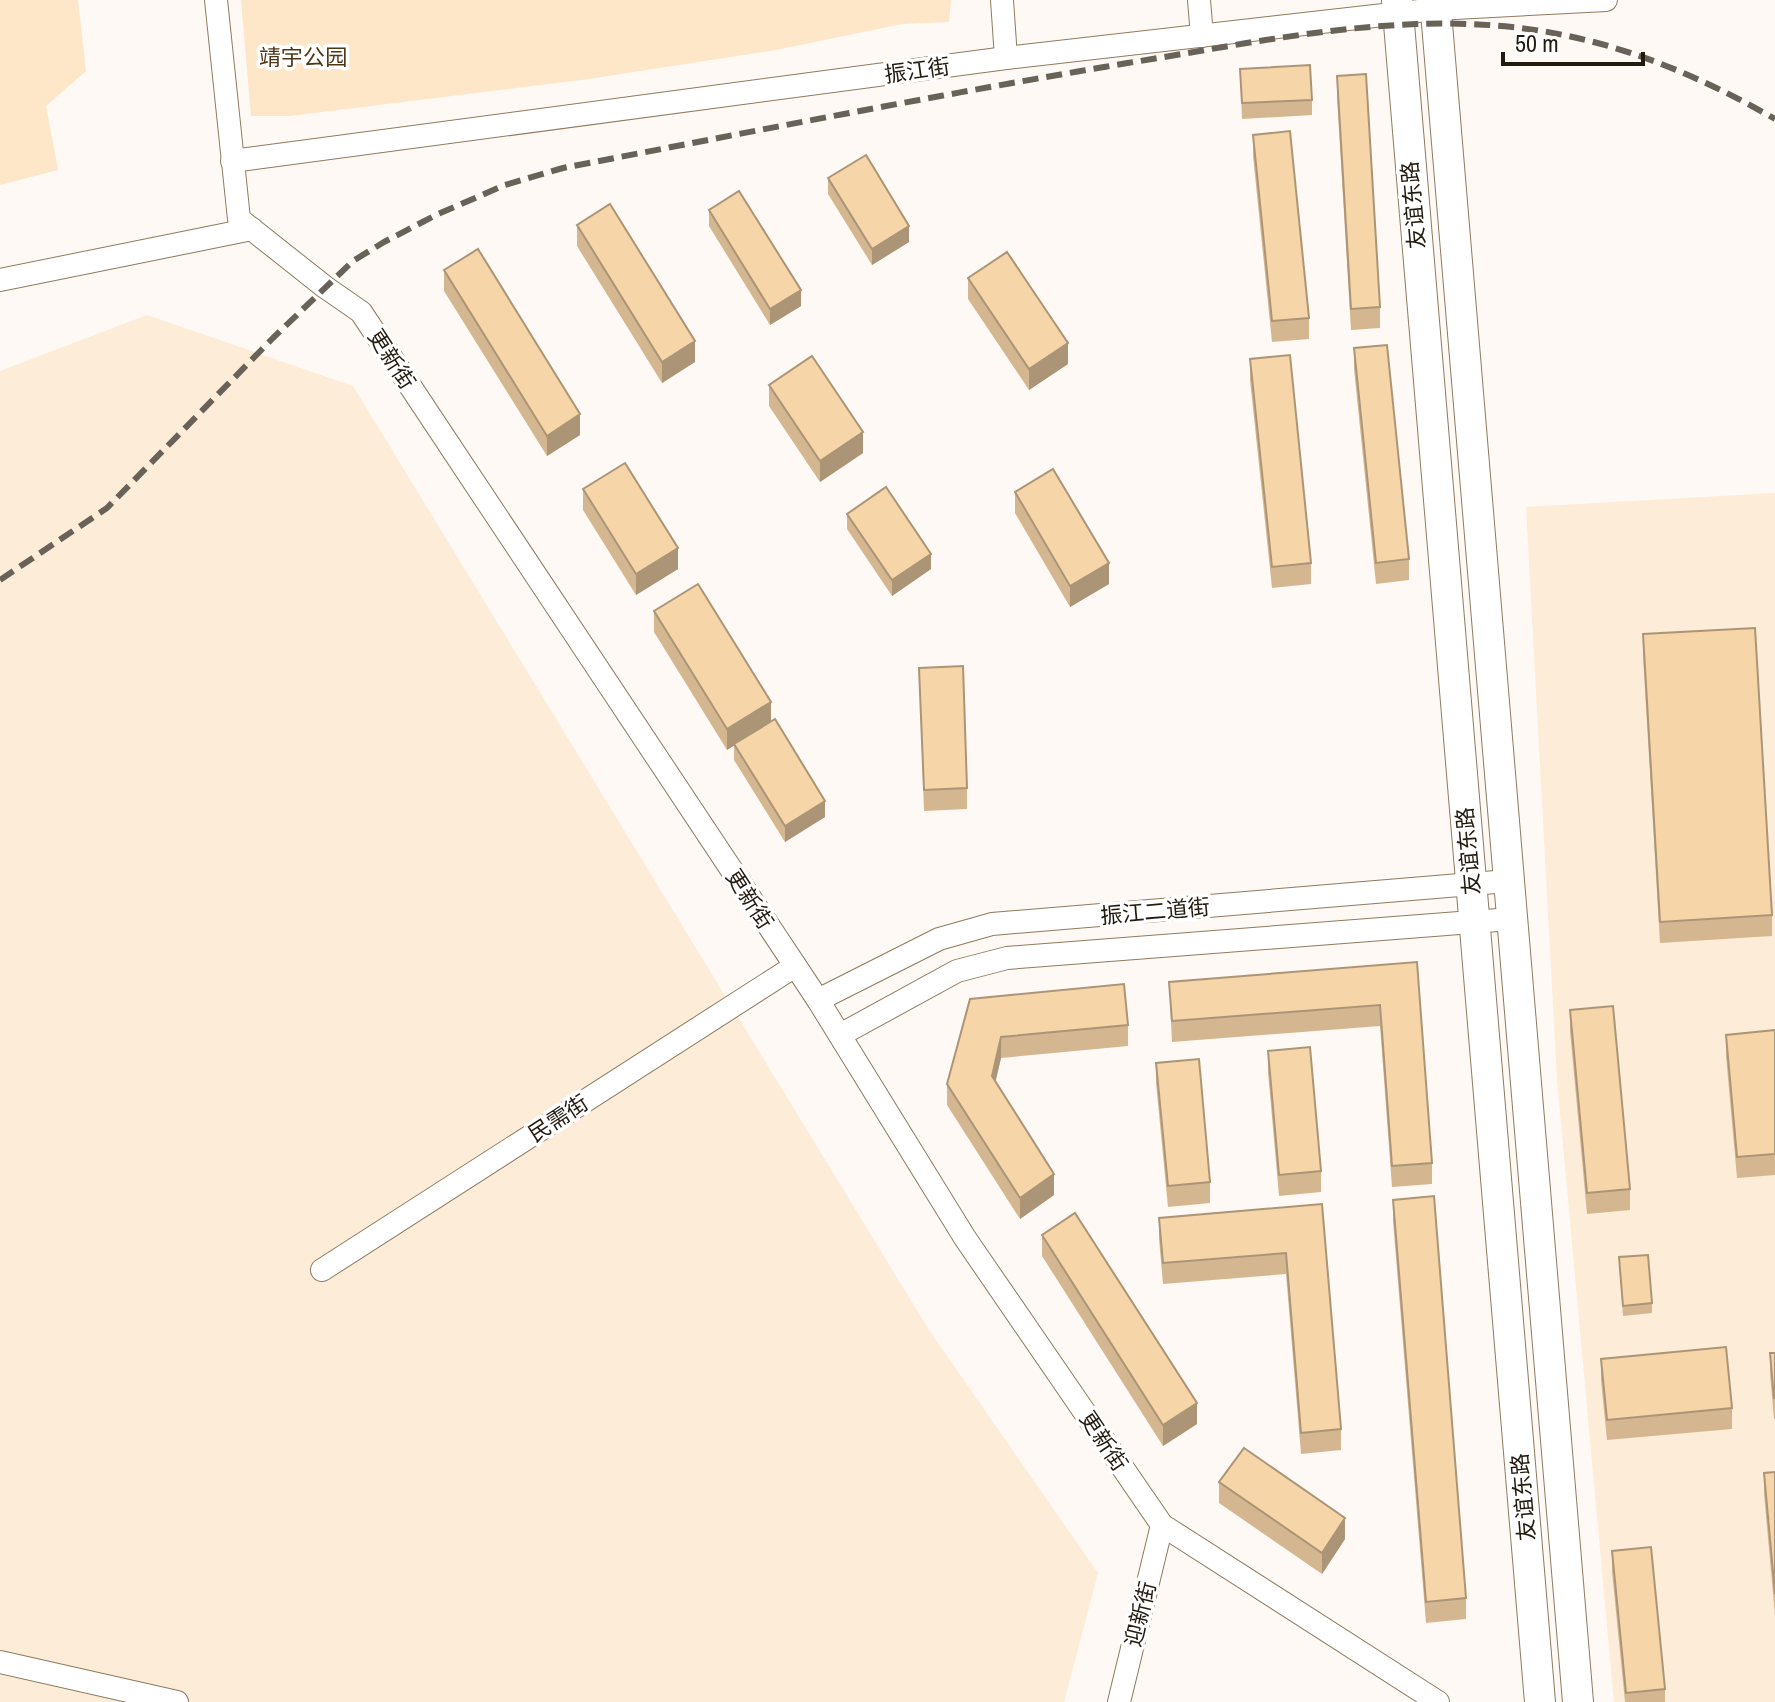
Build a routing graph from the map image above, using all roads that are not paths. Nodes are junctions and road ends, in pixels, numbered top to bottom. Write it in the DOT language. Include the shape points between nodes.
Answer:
graph roads {
  1 [pos="216,0"];
  2 [pos="1002,0"];
  3 [pos="1199,0"];
  4 [pos="1606,0"];
  5 [pos="1436,5"];
  6 [pos="1397,7"];
  7 [pos="1202,36"];
  8 [pos="1006,58"];
  9 [pos="232,161"];
  10 [pos="246,224"];
  11 [pos="0,270"];
  12 [pos="0,280"];
  13 [pos="1508,881"];
  14 [pos="1471,884"];
  15 [pos="1511,919"];
  16 [pos="1475,922"];
  17 [pos="795,966"];
  18 [pos="818,1000"];
  19 [pos="840,1035"];
  20 [pos="322,1270"];
  21 [pos="1162,1525"];
  22 [pos="0,1662"];
  23 [pos="177,1702"];
  24 [pos="1119,1702"];
  25 [pos="1438,1702"];
  26 [pos="1540,1702"];
  27 [pos="1578,1702"];
  1 -- 9 [label="street"];
  2 -- 8 [label="street"];
  3 -- 7 [label="street"];
  4 -- 5 [label="street, 振江街"];
  5 -- 6 [label="street, 振江街"];
  5 -- 13 [label="highway, 友谊东路"];
  6 -- 7 [label="street, 振江街"];
  6 -- 14 [label="highway, 友谊东路"];
  7 -- 8 [label="street, 振江街"];
  8 -- 9 [label="street, 振江街"];
  9 -- 10 [label="street"];
  10 -- 11 [label="street"];
  10 -- 12 [label="street"];
  10 -- 17 [label="street, 更新街" via="361,312"];
  13 -- 14 [label="street, 振江二道街"];
  13 -- 15 [label="highway, 友谊东路"];
  14 -- 16 [label="highway, 友谊东路"];
  14 -- 18 [label="street, 振江二道街" via="992,924 939,939"];
  15 -- 16 [label="street, 振江二道街"];
  15 -- 27 [label="highway, 友谊东路"];
  16 -- 19 [label="street, 振江二道街" via="1007,958 957,971"];
  16 -- 26 [label="highway, 友谊东路"];
  17 -- 18 [label="street, 更新街"];
  17 -- 20 [label="street, 民需街"];
  18 -- 19 [label="street, 更新街"];
  19 -- 21 [label="street, 更新街" via="965,1238"];
  21 -- 24 [label="street, 迎新街"];
  21 -- 25 [label="street, 更新街"];
  22 -- 23 [label="street"];
}
